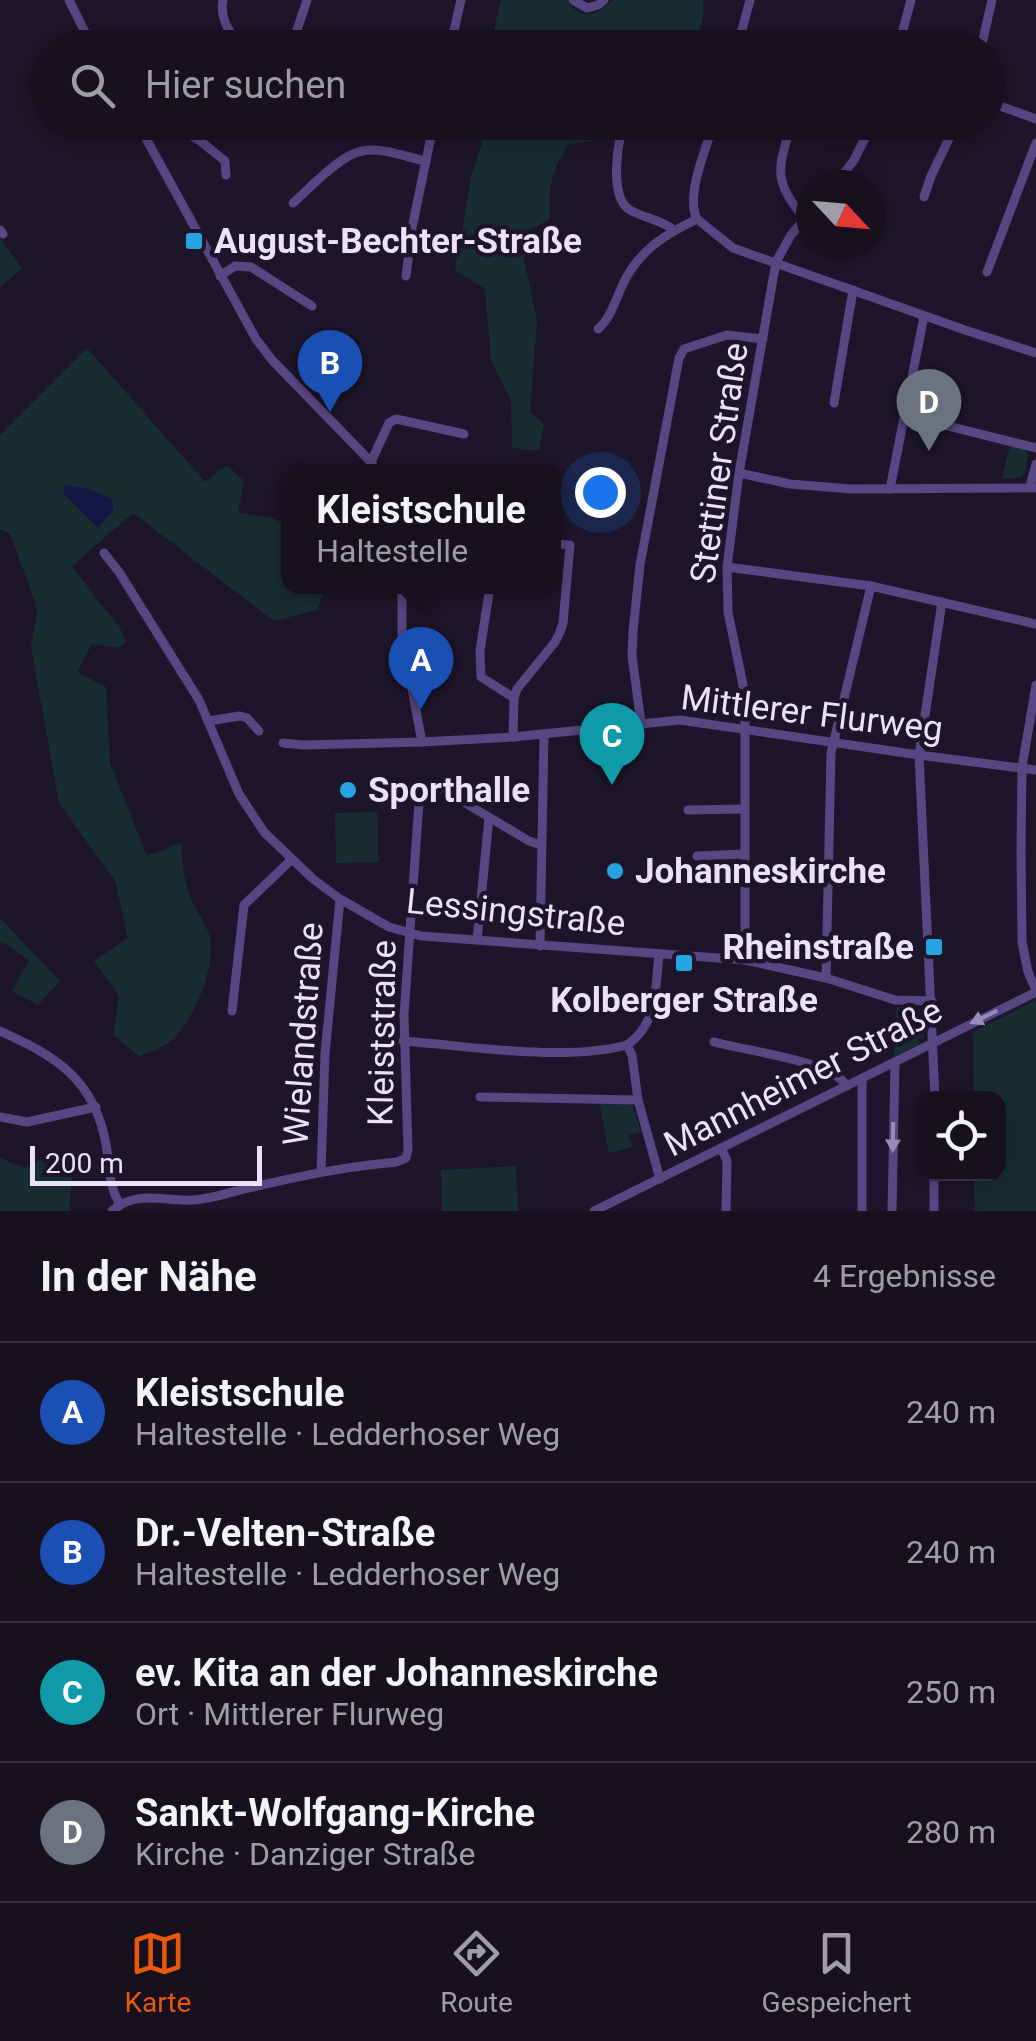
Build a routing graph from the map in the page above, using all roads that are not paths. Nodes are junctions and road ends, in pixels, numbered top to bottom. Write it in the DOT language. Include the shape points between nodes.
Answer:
graph roads {
  1 [pos="68,0"];
  2 [pos="223,0"];
  3 [pos="307,0"];
  4 [pos="461,0"];
  5 [pos="573,0"];
  6 [pos="604,0"];
  7 [pos="750,0"];
  8 [pos="911,0"];
  9 [pos="992,0"];
  10 [pos="84,30"];
  11 [pos="231,30"];
  12 [pos="297,30"];
  13 [pos="454,30"];
  14 [pos="742,30"];
  15 [pos="903,30"];
  16 [pos="985,30"];
  17 [pos="1006,108"];
  18 [pos="1036,119"];
  19 [pos="147,140"];
  20 [pos="199,140"];
  21 [pos="430,140"];
  22 [pos="620,140"];
  23 [pos="709,140"];
  24 [pos="787,140"];
  25 [pos="865,140"];
  26 [pos="948,140"];
  27 [pos="1036,143"];
  28 [pos="425,160"];
  29 [pos="846,170"];
  30 [pos="226,175"];
  31 [pos="924,197"];
  32 [pos="293,203"];
  33 [pos="796,204"];
  34 [pos="697,219"];
  35 [pos="796,228"];
  36 [pos="674,230"];
  37 [pos="776,262"];
  38 [pos="986,272"];
  39 [pos="220,276"];
  40 [pos="406,276"];
  41 [pos="853,290"];
  42 [pos="312,306"];
  43 [pos="924,316"];
  44 [pos="598,329"];
  45 [pos="763,339"];
  46 [pos="1036,353"];
  47 [pos="834,402"];
  48 [pos="904,415"];
  49 [pos="464,434"];
  50 [pos="1036,448"];
  51 [pos="371,464"];
  52 [pos="375,464"];
  53 [pos="1036,464"];
  54 [pos="740,474"];
  55 [pos="1033,487"];
  56 [pos="890,489"];
  57 [pos="561,544"];
  58 [pos="104,553"];
  59 [pos="727,567"];
  60 [pos="871,586"];
  61 [pos="402,594"];
  62 [pos="489,594"];
  63 [pos="942,602"];
  64 [pos="1036,624"];
  65 [pos="1036,685"];
  66 [pos="514,698"];
  67 [pos="208,722"];
  68 [pos="641,723"];
  69 [pos="744,729"];
  70 [pos="259,730"];
  71 [pos="544,734"];
  72 [pos="513,737"];
  73 [pos="422,742"];
  74 [pos="282,743"];
  75 [pos="833,744"];
  76 [pos="919,756"];
  77 [pos="1022,767"];
  78 [pos="1036,770"];
  79 [pos="745,809"];
  80 [pos="688,810"];
  81 [pos="489,818"];
  82 [pos="541,845"];
  83 [pos="1036,850"];
  84 [pos="1021,851"];
  85 [pos="745,854"];
  86 [pos="696,856"];
  87 [pos="291,860"];
  88 [pos="340,900"];
  89 [pos="410,934"];
  90 [pos="478,940"];
  91 [pos="1036,944"];
  92 [pos="540,946"];
  93 [pos="1023,950"];
  94 [pos="659,954"];
  95 [pos="745,960"];
  96 [pos="826,978"];
  97 [pos="1036,991"];
  98 [pos="932,1001"];
  99 [pos="232,1011"];
  100 [pos="0,1031"];
  101 [pos="404,1040"];
  102 [pos="714,1042"];
  103 [pos="934,1043"];
  104 [pos="628,1045"];
  105 [pos="895,1063"];
  106 [pos="862,1079"];
  107 [pos="847,1086"];
  108 [pos="935,1091"];
  109 [pos="480,1097"];
  110 [pos="638,1100"];
  111 [pos="96,1107"];
  112 [pos="0,1117"];
  113 [pos="721,1148"];
  114 [pos="320,1172"];
  115 [pos="660,1179"];
  116 [pos="934,1181"];
  117 [pos="116,1208"];
  118 [pos="594,1211"];
  119 [pos="726,1211"];
  120 [pos="862,1211"];
  121 [pos="892,1211"];
  122 [pos="934,1211"];
  1 -- 10 [label="street"];
  2 -- 11 [label="street"];
  3 -- 12 [label="street"];
  4 -- 13 [label="street"];
  5 -- 6 [label="street" via="587,8"];
  7 -- 14 [label="street"];
  8 -- 15 [label="street"];
  9 -- 16 [label="street"];
  17 -- 18 [label="street"];
  19 -- 39 [label="street"];
  20 -- 30 [label="street" via="225,161"];
  21 -- 28 [label="street"];
  22 -- 36 [label="street" via="622,204"];
  23 -- 34 [label="street" via="695,187"];
  24 -- 33 [label="street" via="782,182"];
  25 -- 29 [label="street"];
  26 -- 31 [label="street"];
  27 -- 38 [label="street"];
  28 -- 32 [label="street" via="361,151"];
  28 -- 40 [label="street"];
  34 -- 36 [label="street"];
  34 -- 37 [label="street" via="733,248"];
  35 -- 37 [label="street"];
  36 -- 44 [label="street" via="640,256"];
  37 -- 41 [label="street"];
  37 -- 45 [label="street, Stettiner Straße"];
  39 -- 42 [label="street" via="236,266 252,267"];
  39 -- 51 [label="street" via="272,360"];
  41 -- 43 [label="street"];
  41 -- 47 [label="street"];
  43 -- 46 [label="street"];
  43 -- 48 [label="street"];
  45 -- 54 [label="street, Stettiner Straße"];
  45 -- 68 [label="street" via="727,335 684,349 679,358 632,631"];
  48 -- 50 [label="street"];
  48 -- 56 [label="street"];
  49 -- 52 [label="street" via="396,418"];
  53 -- 55 [label="street"];
  54 -- 56 [label="street"];
  54 -- 59 [label="street, Stettiner Straße"];
  55 -- 56 [label="street"];
  57 -- 66 [label="street" via="570,545 563,623"];
  58 -- 67 [label="street, Lessingstraße"];
  59 -- 60 [label="street"];
  59 -- 69 [label="street, Stettiner Straße"];
  60 -- 63 [label="street"];
  60 -- 75 [label="street"];
  61 -- 73 [label="street" via="402,635"];
  62 -- 66 [label="street" via="481,677"];
  63 -- 64 [label="street"];
  63 -- 76 [label="street"];
  65 -- 77 [label="street"];
  66 -- 72 [label="street"];
  67 -- 70 [label="street" via="240,716"];
  67 -- 87 [label="street, Lessingstraße" via="239,794"];
  68 -- 69 [label="street, Mittlerer Flurweg" via="680,720"];
  68 -- 71 [label="street, Mittlerer Flurweg"];
  69 -- 75 [label="street, Mittlerer Flurweg"];
  69 -- 79 [label="street"];
  71 -- 72 [label="street, Mittlerer Flurweg"];
  71 -- 82 [label="street"];
  72 -- 73 [label="street, Mittlerer Flurweg"];
  73 -- 74 [label="street, Mittlerer Flurweg"];
  75 -- 76 [label="street, Mittlerer Flurweg"];
  75 -- 96 [label="street"];
  76 -- 77 [label="street, Mittlerer Flurweg"];
  76 -- 98 [label="street"];
  77 -- 78 [label="street, Mittlerer Flurweg"];
  77 -- 84 [label="street"];
  79 -- 80 [label="street"];
  79 -- 85 [label="street"];
  81 -- 82 [label="street"];
  81 -- 89 [label="street, Kleiststraße" via="431,785 420,788"];
  81 -- 90 [label="street"];
  82 -- 92 [label="street"];
  83 -- 84 [label="street"];
  84 -- 93 [label="street"];
  85 -- 86 [label="street"];
  85 -- 95 [label="street"];
  87 -- 88 [label="street, Lessingstraße"];
  87 -- 99 [label="street" via="244,906"];
  88 -- 89 [label="street, Lessingstraße"];
  88 -- 114 [label="street, Wielandstraße"];
  89 -- 90 [label="street, Lessingstraße"];
  89 -- 101 [label="street, Kleiststraße"];
  90 -- 92 [label="street, Lessingstraße"];
  91 -- 93 [label="street"];
  92 -- 94 [label="street, Lessingstraße"];
  93 -- 97 [label="street"];
  94 -- 95 [label="street, Lessingstraße"];
  94 -- 104 [label="street" via="652,1014"];
  95 -- 96 [label="street, Lessingstraße"];
  96 -- 98 [label="street, Lessingstraße" via="895,1000"];
  97 -- 103 [label="street, Mannheimer Straße, one-way"];
  98 -- 103 [label="street"];
  100 -- 111 [label="street" via="68,1069"];
  101 -- 104 [label="street" via="556,1052"];
  101 -- 114 [label="street, Kleiststraße" via="406,1158"];
  102 -- 107 [label="street" via="806,1063"];
  103 -- 105 [label="street, Mannheimer Straße"];
  103 -- 108 [label="street"];
  104 -- 110 [label="street"];
  105 -- 106 [label="street, Mannheimer Straße"];
  105 -- 121 [label="street, one-way"];
  106 -- 107 [label="street, Mannheimer Straße"];
  106 -- 120 [label="street"];
  107 -- 113 [label="street, Mannheimer Straße"];
  109 -- 110 [label="street"];
  110 -- 115 [label="street"];
  111 -- 112 [label="street" via="28,1122"];
  111 -- 117 [label="street"];
  113 -- 115 [label="street, Mannheimer Straße"];
  113 -- 119 [label="street"];
  114 -- 117 [label="street" via="206,1199 143,1197"];
  115 -- 118 [label="street, Mannheimer Straße"];
  116 -- 122 [label="street"];
}
